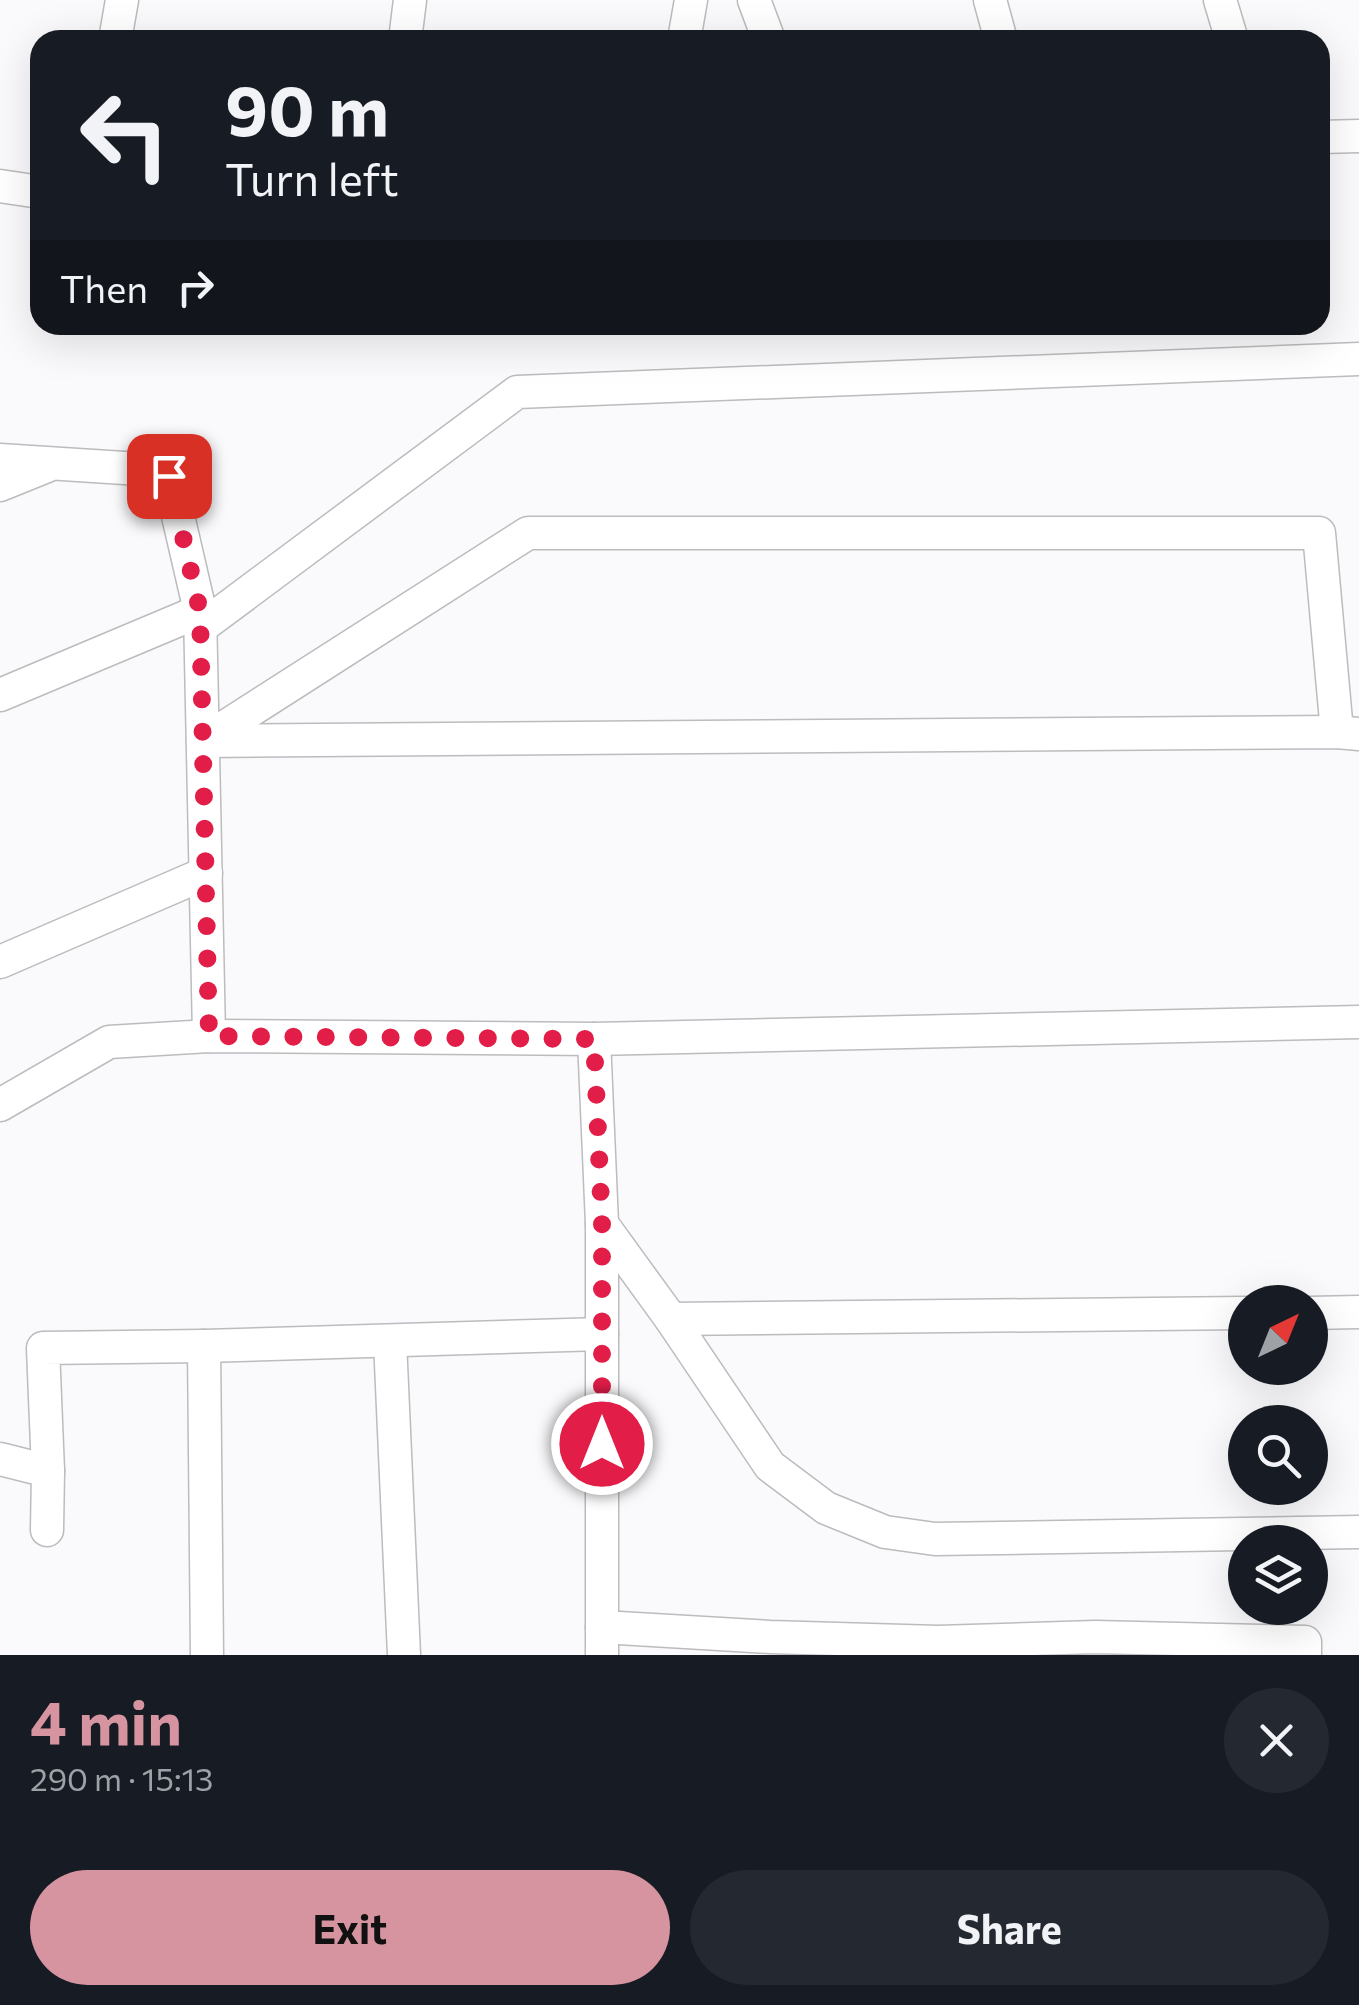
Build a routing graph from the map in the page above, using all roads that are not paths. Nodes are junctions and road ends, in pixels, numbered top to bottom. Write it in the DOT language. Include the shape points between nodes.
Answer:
graph roads {
  1 [pos="122,0"];
  2 [pos="410,0"];
  3 [pos="692,0"];
  4 [pos="754,0"];
  5 [pos="990,0"];
  6 [pos="1220,0"];
  7 [pos="117,30"];
  8 [pos="406,30"];
  9 [pos="686,30"];
  10 [pos="765,30"];
  11 [pos="998,30"];
  12 [pos="1229,30"];
  13 [pos="1359,136"];
  14 [pos="1330,137"];
  15 [pos="0,186"];
  16 [pos="30,190"];
  17 [pos="1359,359"];
  18 [pos="0,460"];
  19 [pos="51,464"];
  20 [pos="0,485"];
  21 [pos="200,620"];
  22 [pos="0,695"];
  23 [pos="1348,733"];
  24 [pos="202,741"];
  25 [pos="206,873"];
  26 [pos="0,962"];
  27 [pos="1359,1022"];
  28 [pos="209,1036"];
  29 [pos="594,1039"];
  30 [pos="0,1106"];
  31 [pos="602,1224"];
  32 [pos="1359,1312"];
  33 [pos="1328,1313"];
  34 [pos="1228,1314"];
  35 [pos="671,1319"];
  36 [pos="602,1334"];
  37 [pos="390,1341"];
  38 [pos="204,1346"];
  39 [pos="0,1458"];
  40 [pos="48,1471"];
  41 [pos="47,1530"];
  42 [pos="1359,1532"];
  43 [pos="602,1641"];
  44 [pos="770,1646"];
  45 [pos="1096,1646"];
  46 [pos="938,1648"];
  47 [pos="207,1655"];
  48 [pos="404,1655"];
  49 [pos="1306,1655"];
  1 -- 7 [label="street"];
  2 -- 8 [label="street"];
  3 -- 9 [label="street"];
  4 -- 10 [label="street"];
  5 -- 11 [label="street"];
  6 -- 12 [label="street"];
  13 -- 14 [label="street"];
  15 -- 16 [label="street"];
  17 -- 21 [label="street" via="518,392"];
  18 -- 19 [label="street"];
  19 -- 20 [label="street"];
  19 -- 21 [label="street" via="169,476"];
  21 -- 22 [label="street"];
  21 -- 24 [label="street"];
  23 -- 24 [label="street"];
  23 -- 24 [label="street" via="1319,534 528,533"];
  24 -- 25 [label="street"];
  25 -- 26 [label="street"];
  25 -- 28 [label="street"];
  27 -- 29 [label="street"];
  28 -- 29 [label="street"];
  28 -- 30 [label="street" via="110,1042"];
  29 -- 31 [label="street"];
  31 -- 35 [label="street"];
  31 -- 36 [label="street"];
  32 -- 33 [label="street"];
  34 -- 35 [label="street"];
  35 -- 42 [label="street" via="770,1466 826,1508 885,1532 935,1538"];
  36 -- 37 [label="street"];
  36 -- 43 [label="street"];
  37 -- 38 [label="street"];
  37 -- 48 [label="street"];
  38 -- 40 [label="street" via="43,1348"];
  38 -- 47 [label="street"];
  39 -- 40 [label="street"];
  40 -- 41 [label="street"];
  43 -- 44 [label="street"];
  44 -- 46 [label="street"];
  45 -- 46 [label="street"];
  45 -- 49 [label="street" via="1305,1642"];
}
